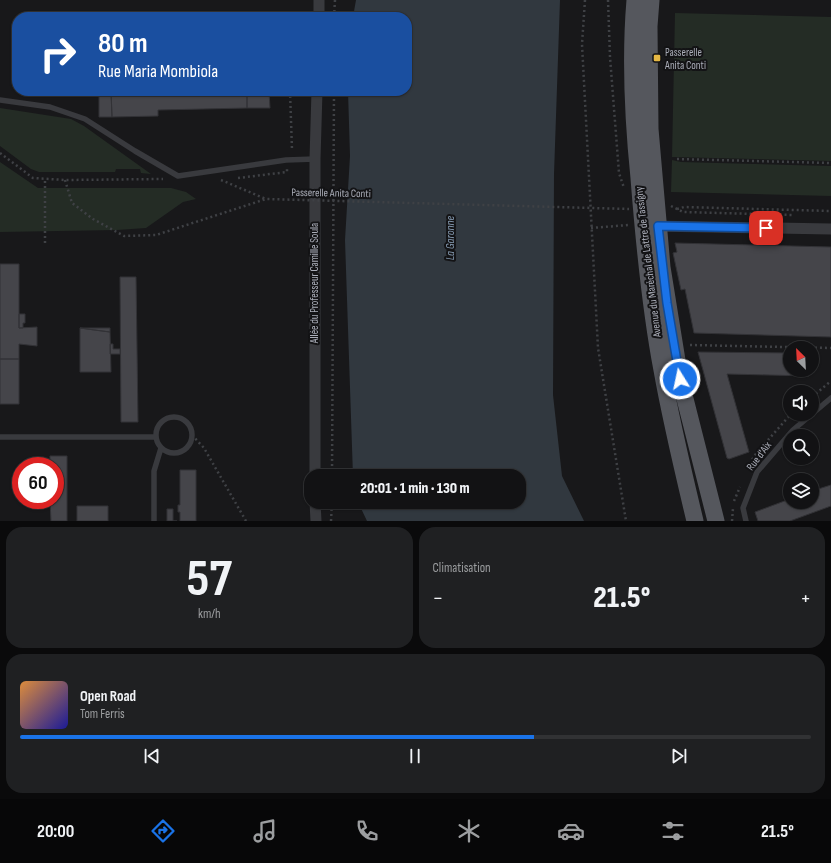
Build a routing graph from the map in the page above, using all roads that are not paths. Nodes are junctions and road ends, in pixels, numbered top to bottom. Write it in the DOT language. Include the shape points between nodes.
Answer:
graph roads {
  1 [pos="319,0"];
  2 [pos="635,0"];
  3 [pos="651,0"];
  4 [pos="319,12"];
  5 [pos="317,96"];
  6 [pos="0,100"];
  7 [pos="314,159"];
  8 [pos="643,225"];
  9 [pos="831,229"];
  10 [pos="831,398"];
  11 [pos="819,408"];
  12 [pos="804,421"];
  13 [pos="0,437"];
  14 [pos="156,437"];
  15 [pos="161,448"];
  16 [pos="315,469"];
  17 [pos="315,509"];
  18 [pos="154,521"];
  19 [pos="316,521"];
  20 [pos="695,521"];
  21 [pos="716,521"];
  22 [pos="746,521"];
  1 -- 4 [label="street"];
  2 -- 8 [label="main road, Avenue du Maréchal de Lattre de Tassigny" via="634,126"];
  3 -- 8 [label="main road, Avenue du Maréchal de Lattre de Tassigny" via="650,129"];
  5 -- 7 [label="street, Allée du Professeur Camille Soula"];
  6 -- 7 [label="lane" via="50,107 86,120 178,176"];
  7 -- 16 [label="street, Allée du Professeur Camille Soula"];
  8 -- 9 [label="street"];
  8 -- 20 [label="main road, Avenue du Maréchal de Lattre de Tassigny" via="661,369"];
  8 -- 21 [label="main road, Avenue du Maréchal de Lattre de Tassigny" via="667,303 680,379"];
  10 -- 11 [label="lane, Rue d'Aix"];
  12 -- 22 [label="lane, Rue d'Aix" via="757,472 743,508"];
  13 -- 14 [label="lane"];
  14 -- 15 [label="lane"];
  14 -- 15 [label="lane" via="161,422 173,416 180,417 190,427 192,436 189,445 172,453"];
  15 -- 18 [label="lane" via="154,471"];
  17 -- 19 [label="street"];
}
